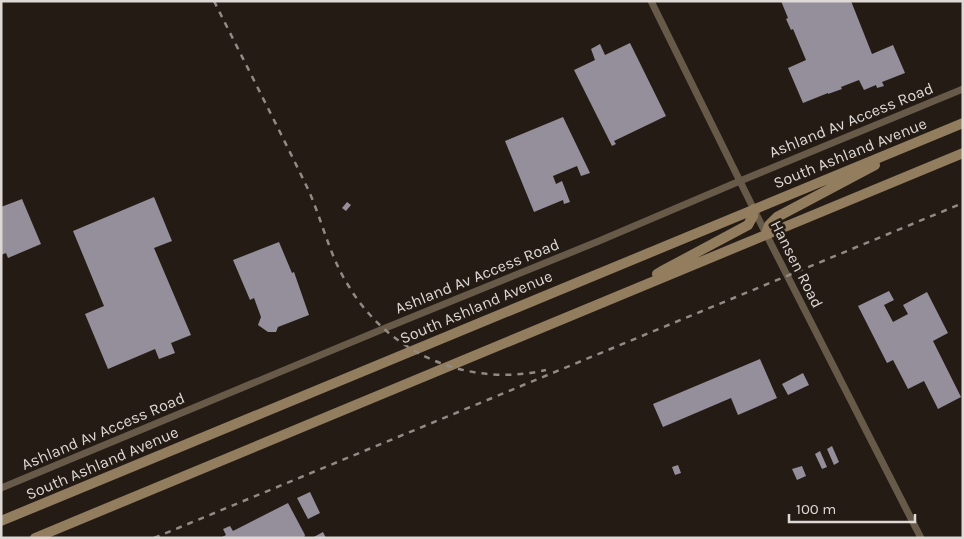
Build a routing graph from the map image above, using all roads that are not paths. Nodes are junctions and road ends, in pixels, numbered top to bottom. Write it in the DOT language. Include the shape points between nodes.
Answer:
graph roads {
  1 [pos="651,1"];
  2 [pos="963,89"];
  3 [pos="963,123"];
  4 [pos="906,147"];
  5 [pos="963,153"];
  6 [pos="740,180"];
  7 [pos="754,208"];
  8 [pos="766,234"];
  9 [pos="646,284"];
  10 [pos="1,488"];
  11 [pos="1,521"];
  12 [pos="35,538"];
  13 [pos="922,538"];
  1 -- 6 [label="street, Hansen Road"];
  2 -- 6 [label="street, Ashland Av Access Road"];
  3 -- 4 [label="main road, South Ashland Avenue"];
  4 -- 7 [label="main road, South Ashland Avenue"];
  4 -- 8 [label="main road" via="777,216"];
  5 -- 8 [label="main road"];
  6 -- 7 [label="street, Hansen Road"];
  6 -- 10 [label="street, Ashland Av Access Road" via="599,242"];
  7 -- 8 [label="street, Hansen Road"];
  7 -- 9 [label="main road" via="748,226 662,270"];
  7 -- 11 [label="main road, South Ashland Avenue"];
  8 -- 9 [label="main road"];
  8 -- 13 [label="street, Hansen Road"];
  9 -- 12 [label="main road"];
}
